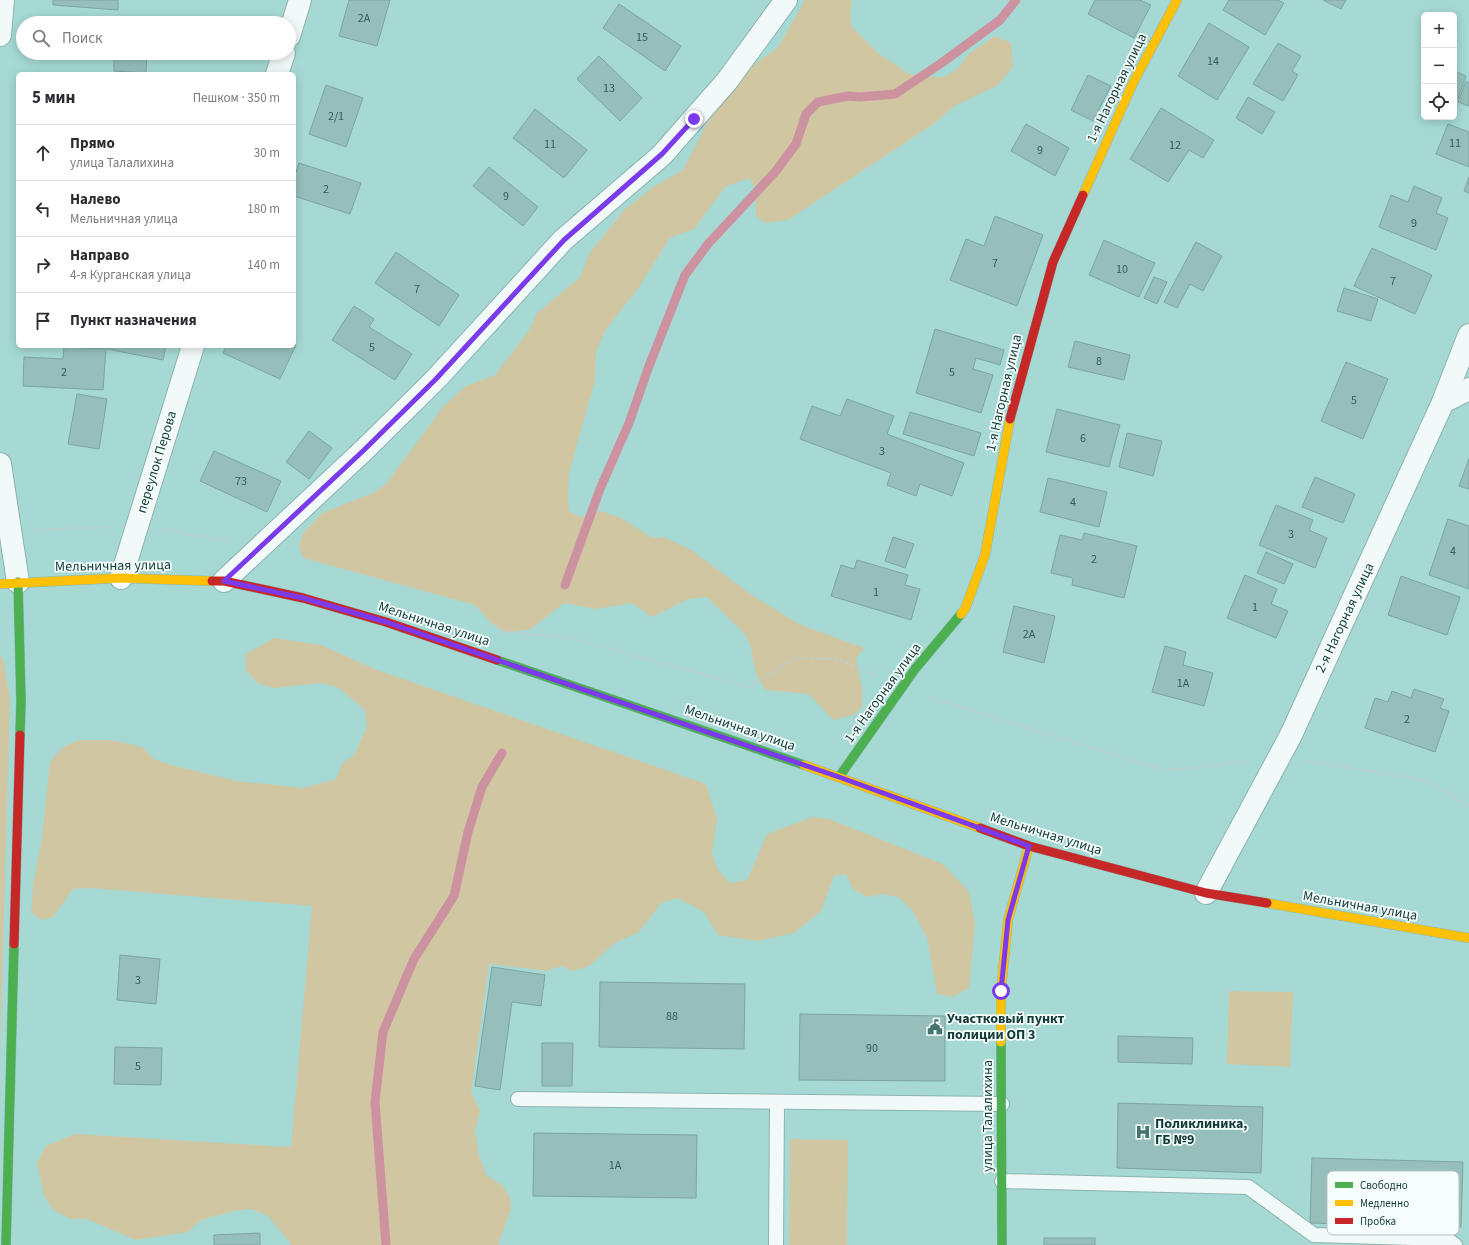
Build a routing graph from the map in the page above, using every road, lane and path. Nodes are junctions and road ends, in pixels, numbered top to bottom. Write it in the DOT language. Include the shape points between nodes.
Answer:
graph roads {
  1 [pos="3,0"];
  2 [pos="300,0"];
  3 [pos="786,0"];
  4 [pos="1177,0"];
  5 [pos="295,16"];
  6 [pos="0,36"];
  7 [pos="282,60"];
  8 [pos="278,72"];
  9 [pos="1469,335"];
  10 [pos="192,348"];
  11 [pos="1469,389"];
  12 [pos="1443,402"];
  13 [pos="0,464"];
  14 [pos="9,522"];
  15 [pos="137,525"];
  16 [pos="259,548"];
  17 [pos="121,578"];
  18 [pos="224,581"];
  19 [pos="9,583"];
  20 [pos="494,628"];
  21 [pos="901,689"];
  22 [pos="1280,757"];
  23 [pos="839,777"];
  24 [pos="1469,805"];
  25 [pos="1029,846"];
  26 [pos="1206,893"];
  27 [pos="1469,938"];
  28 [pos="518,1099"];
  29 [pos="777,1102"];
  30 [pos="1002,1104"];
  31 [pos="1002,1181"];
  32 [pos="6,1245"];
  33 [pos="776,1245"];
  34 [pos="1002,1245"];
  35 [pos="1454,1245"];
  1 -- 6 [label="street"];
  2 -- 5 [label="street"];
  3 -- 16 [label="street" via="727,81 662,154 564,240 436,379"];
  4 -- 21 [label="main road, 1-я Нагорная улица" via="1133,83 1053,262 1012,408 985,555 965,609"];
  7 -- 8 [label="street"];
  9 -- 12 [label="street, 2-я Нагорная улица"];
  10 -- 15 [label="street, переулок Перова"];
  11 -- 12 [label="street"];
  12 -- 22 [label="street, 2-я Нагорная улица"];
  13 -- 14 [label="street"];
  14 -- 15 [label="path" via="35,530"];
  14 -- 19 [label="street"];
  15 -- 16 [label="path"];
  15 -- 17 [label="street, переулок Перова"];
  16 -- 18 [label="street"];
  17 -- 18 [label="main road, Мельничная улица"];
  17 -- 19 [label="main road, Мельничная улица"];
  18 -- 23 [label="main road, Мельничная улица" via="303,598 386,622"];
  19 -- 32 [label="main road" via="21,702"];
  20 -- 21 [label="path" via="575,639 749,687 796,658 839,659"];
  21 -- 22 [label="path" via="1164,770"];
  21 -- 23 [label="main road, 1-я Нагорная улица"];
  22 -- 24 [label="path" via="1419,779 1436,785"];
  22 -- 26 [label="street, 2-я Нагорная улица"];
  23 -- 25 [label="main road, Мельничная улица"];
  25 -- 26 [label="main road, Мельничная улица"];
  25 -- 30 [label="main road, улица Талалихина" via="1008,920 1001,991"];
  26 -- 27 [label="main road, Мельничная улица"];
  28 -- 29 [label="lane"];
  29 -- 30 [label="lane"];
  29 -- 33 [label="lane"];
  30 -- 31 [label="main road, улица Талалихина"];
  31 -- 34 [label="main road, улица Талалихина"];
  31 -- 35 [label="lane" via="1248,1187 1314,1235 1447,1239"];
}
